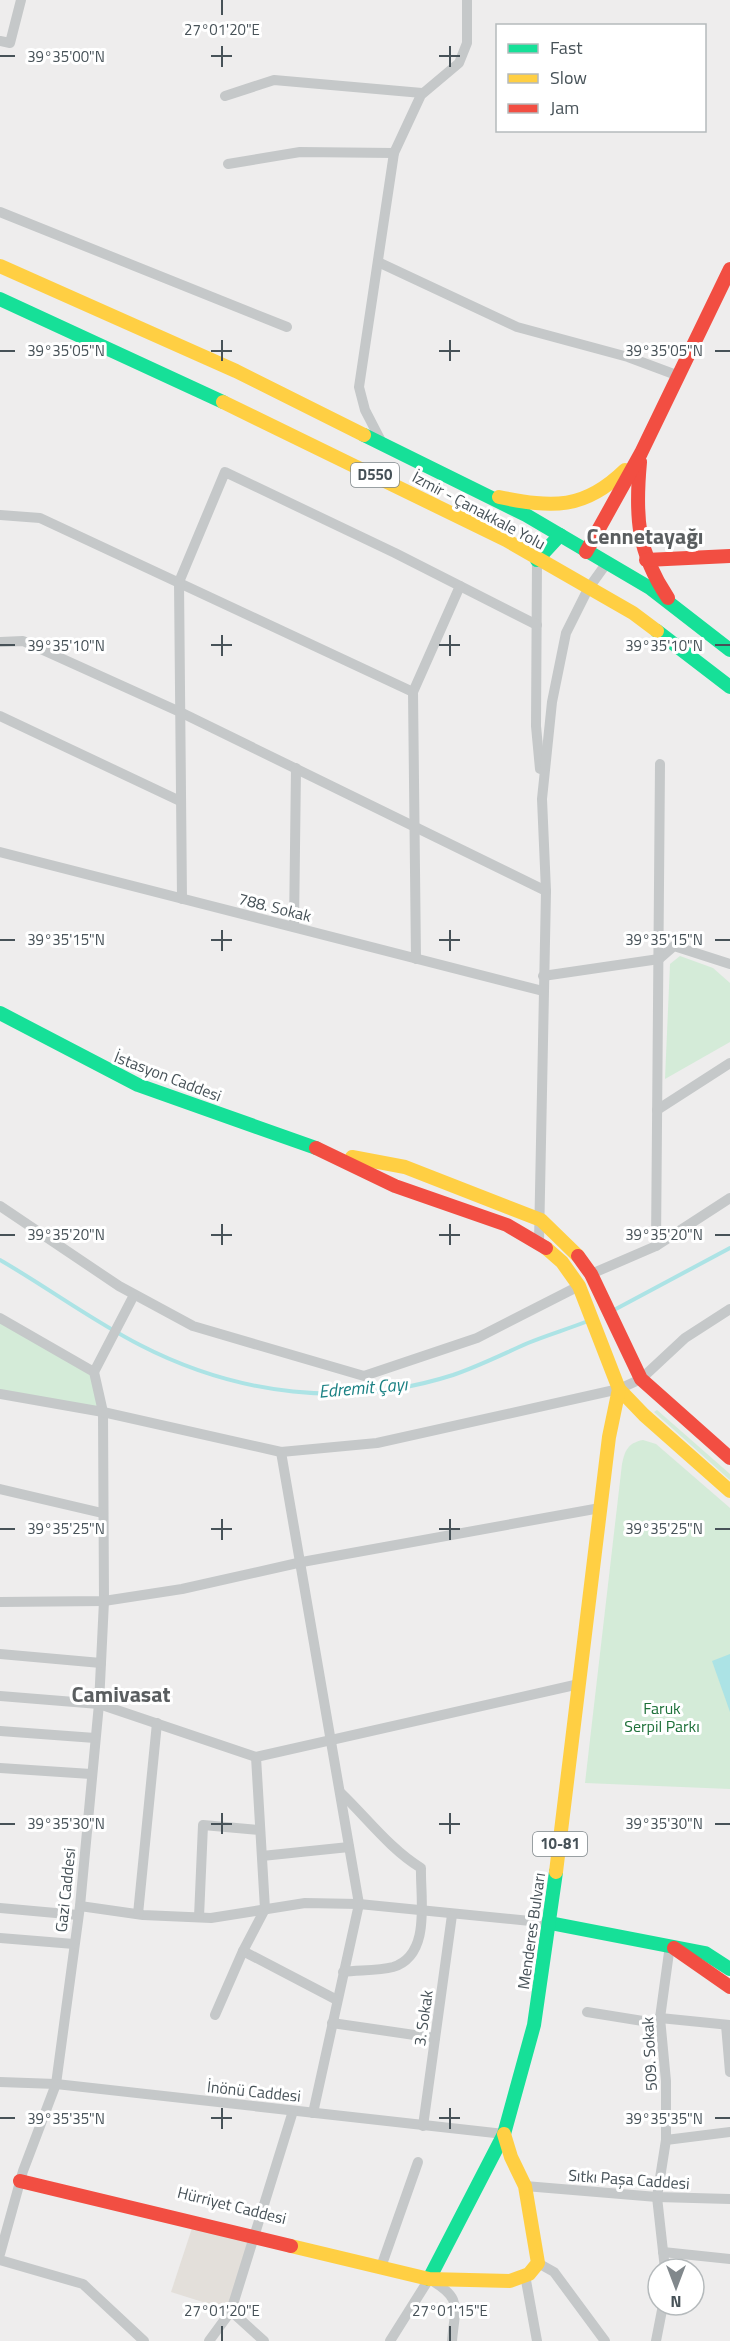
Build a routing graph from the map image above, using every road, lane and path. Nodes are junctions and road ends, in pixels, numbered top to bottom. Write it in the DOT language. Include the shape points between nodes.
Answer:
graph roads {
  1 [pos="21,0"];
  2 [pos="467,0"];
  3 [pos="0,41"];
  4 [pos="422,93"];
  5 [pos="225,96"];
  6 [pos="394,153"];
  7 [pos="228,164"];
  8 [pos="0,212"];
  9 [pos="378,262"];
  10 [pos="0,266"];
  11 [pos="730,269"];
  12 [pos="0,299"];
  13 [pos="287,327"];
  14 [pos="679,376"];
  15 [pos="381,441"];
  16 [pos="641,453"];
  17 [pos="482,493"];
  18 [pos="0,515"];
  19 [pos="560,535"];
  20 [pos="586,552"];
  21 [pos="730,556"];
  22 [pos="537,560"];
  23 [pos="646,560"];
  24 [pos="606,564"];
  25 [pos="178,582"];
  26 [pos="460,586"];
  27 [pos="588,589"];
  28 [pos="676,609"];
  29 [pos="537,625"];
  30 [pos="0,642"];
  31 [pos="730,650"];
  32 [pos="730,687"];
  33 [pos="413,692"];
  34 [pos="180,712"];
  35 [pos="0,716"];
  36 [pos="660,764"];
  37 [pos="296,768"];
  38 [pos="542,799"];
  39 [pos="180,801"];
  40 [pos="414,826"];
  41 [pos="0,852"];
  42 [pos="546,891"];
  43 [pos="182,899"];
  44 [pos="294,927"];
  45 [pos="416,959"];
  46 [pos="659,959"];
  47 [pos="730,964"];
  48 [pos="543,976"];
  49 [pos="543,991"];
  50 [pos="0,1013"];
  51 [pos="730,1064"];
  52 [pos="657,1110"];
  53 [pos="331,1153"];
  54 [pos="730,1198"];
  55 [pos="0,1206"];
  56 [pos="541,1220"];
  57 [pos="538,1242"];
  58 [pos="656,1246"];
  59 [pos="594,1280"];
  60 [pos="581,1291"];
  61 [pos="134,1295"];
  62 [pos="730,1309"];
  63 [pos="0,1318"];
  64 [pos="94,1372"];
  65 [pos="641,1379"];
  66 [pos="619,1389"];
  67 [pos="0,1394"];
  68 [pos="103,1412"];
  69 [pos="281,1452"];
  70 [pos="730,1458"];
  71 [pos="0,1489"];
  72 [pos="730,1491"];
  73 [pos="600,1508"];
  74 [pos="102,1513"];
  75 [pos="302,1562"];
  76 [pos="104,1601"];
  77 [pos="0,1602"];
  78 [pos="0,1654"];
  79 [pos="101,1663"];
  80 [pos="579,1684"];
  81 [pos="0,1696"];
  82 [pos="99,1704"];
  83 [pos="157,1723"];
  84 [pos="0,1731"];
  85 [pos="95,1738"];
  86 [pos="330,1739"];
  87 [pos="256,1757"];
  88 [pos="0,1768"];
  89 [pos="91,1774"];
  90 [pos="341,1793"];
  91 [pos="260,1830"];
  92 [pos="349,1847"];
  93 [pos="262,1856"];
  94 [pos="358,1904"];
  95 [pos="0,1908"];
  96 [pos="266,1909"];
  97 [pos="420,1910"];
  98 [pos="79,1911"];
  99 [pos="138,1914"];
  100 [pos="452,1915"];
  101 [pos="199,1917"];
  102 [pos="550,1923"];
  103 [pos="0,1938"];
  104 [pos="74,1944"];
  105 [pos="670,1945"];
  106 [pos="243,1951"];
  107 [pos="730,1969"];
  108 [pos="343,1972"];
  109 [pos="730,1987"];
  110 [pos="337,2000"];
  111 [pos="587,2012"];
  112 [pos="215,2015"];
  113 [pos="660,2018"];
  114 [pos="332,2023"];
  115 [pos="728,2025"];
  116 [pos="435,2038"];
  117 [pos="730,2072"];
  118 [pos="0,2082"];
  119 [pos="56,2084"];
  120 [pos="293,2111"];
  121 [pos="313,2113"];
  122 [pos="423,2126"];
  123 [pos="730,2132"];
  124 [pos="504,2134"];
  125 [pos="666,2140"];
  126 [pos="418,2162"];
  127 [pos="22,2176"];
  128 [pos="525,2186"];
  129 [pos="657,2197"];
  130 [pos="730,2199"];
  131 [pos="256,2233"];
  132 [pos="663,2252"];
  133 [pos="0,2254"];
  134 [pos="664,2257"];
  135 [pos="730,2259"];
  136 [pos="0,2260"];
  137 [pos="382,2263"];
  138 [pos="538,2263"];
  139 [pos="432,2275"];
  140 [pos="525,2275"];
  141 [pos="231,2311"];
  142 [pos="661,2317"];
  143 [pos="144,2341"];
  144 [pos="209,2341"];
  145 [pos="264,2341"];
  146 [pos="390,2341"];
  147 [pos="452,2341"];
  148 [pos="537,2341"];
  149 [pos="605,2341"];
  150 [pos="656,2341"];
  1 -- 3 [label="street" via="10,43"];
  2 -- 4 [label="street" via="467,43 459,63"];
  4 -- 5 [label="street" via="274,80"];
  4 -- 6 [label="street"];
  6 -- 7 [label="street" via="300,152"];
  6 -- 9 [label="street"];
  8 -- 13 [label="street"];
  9 -- 14 [label="street" via="517,327 628,357"];
  9 -- 15 [label="street" via="360,387 365,410"];
  10 -- 15 [label="main road, İzmir - Çanakkale Yolu" via="236,371"];
  11 -- 14 [label="main road"];
  12 -- 22 [label="main road, İzmir - Çanakkale Yolu / D550" via="363,469 506,540"];
  14 -- 16 [label="main road"];
  15 -- 17 [label="main road, İzmir - Çanakkale Yolu"];
  16 -- 17 [label="main road" via="613,484 583,502 534,504"];
  16 -- 20 [label="main road"];
  16 -- 23 [label="main road" via="637,532"];
  17 -- 19 [label="main road, İzmir - Çanakkale Yolu"];
  18 -- 25 [label="street" via="40,518"];
  19 -- 20 [label="main road, İzmir - Çanakkale Yolu"];
  19 -- 22 [label="main road"];
  20 -- 24 [label="main road, İzmir - Çanakkale Yolu"];
  21 -- 23 [label="main road"];
  22 -- 27 [label="main road, İzmir - Çanakkale Yolu / D550"];
  22 -- 29 [label="street"];
  23 -- 28 [label="main road"];
  24 -- 27 [label="street"];
  24 -- 28 [label="main road, İzmir - Çanakkale Yolu" via="650,588"];
  25 -- 26 [label="street" via="225,472"];
  25 -- 33 [label="street"];
  25 -- 34 [label="street"];
  26 -- 29 [label="street"];
  26 -- 33 [label="street"];
  27 -- 32 [label="main road, İzmir - Çanakkale Yolu / D550" via="633,613"];
  27 -- 38 [label="street" via="565,636 552,702"];
  28 -- 31 [label="main road, İzmir - Çanakkale Yolu"];
  29 -- 38 [label="street" via="536,726"];
  30 -- 34 [label="street" via="23,641"];
  33 -- 40 [label="street"];
  34 -- 37 [label="street"];
  34 -- 39 [label="street"];
  35 -- 39 [label="street"];
  36 -- 46 [label="street"];
  37 -- 40 [label="street"];
  37 -- 44 [label="street"];
  38 -- 42 [label="street"];
  39 -- 43 [label="street"];
  40 -- 42 [label="street"];
  40 -- 45 [label="street"];
  41 -- 43 [label="street, 788. Sokak"];
  42 -- 48 [label="street"];
  43 -- 44 [label="street, 788. Sokak"];
  44 -- 45 [label="street, 788. Sokak"];
  45 -- 49 [label="street, 788. Sokak"];
  46 -- 47 [label="street" via="674,946"];
  46 -- 48 [label="street"];
  46 -- 52 [label="street"];
  48 -- 49 [label="street"];
  49 -- 56 [label="street"];
  50 -- 53 [label="main road, İstasyon Caddesi" via="138,1085"];
  51 -- 52 [label="street"];
  52 -- 58 [label="street"];
  53 -- 56 [label="main road, İstasyon Caddesi" via="405,1167"];
  53 -- 57 [label="main road, İstasyon Caddesi" via="395,1186 507,1225"];
  54 -- 58 [label="street"];
  55 -- 61 [label="street"];
  56 -- 57 [label="street"];
  56 -- 59 [label="main road, İstasyon Caddesi" via="580,1258"];
  57 -- 60 [label="main road, İstasyon Caddesi" via="562,1262"];
  58 -- 59 [label="street"];
  59 -- 65 [label="main road, İstasyon Caddesi"];
  60 -- 61 [label="street" via="477,1338 364,1376 193,1326"];
  60 -- 66 [label="main road, İstasyon Caddesi"];
  61 -- 64 [label="street"];
  62 -- 65 [label="street" via="685,1338"];
  63 -- 64 [label="street"];
  64 -- 68 [label="street, Gazi Caddesi"];
  65 -- 66 [label="street"];
  65 -- 70 [label="main road"];
  66 -- 69 [label="street" via="376,1443"];
  66 -- 72 [label="main road"];
  66 -- 73 [label="main road, Menderes Bulvarı / 10-81"];
  67 -- 68 [label="street"];
  68 -- 69 [label="street"];
  68 -- 74 [label="street, Gazi Caddesi"];
  69 -- 75 [label="street"];
  71 -- 74 [label="street"];
  73 -- 75 [label="street"];
  73 -- 80 [label="main road, Menderes Bulvarı / 10-81"];
  74 -- 76 [label="street, Gazi Caddesi"];
  75 -- 76 [label="street" via="182,1589"];
  75 -- 86 [label="street"];
  76 -- 77 [label="street"];
  76 -- 79 [label="street, Gazi Caddesi"];
  78 -- 79 [label="street"];
  79 -- 82 [label="street, Gazi Caddesi"];
  80 -- 86 [label="street"];
  80 -- 102 [label="main road, Menderes Bulvarı / 10-81"];
  81 -- 82 [label="street"];
  82 -- 83 [label="street"];
  82 -- 85 [label="street, Gazi Caddesi"];
  83 -- 87 [label="street"];
  83 -- 99 [label="street"];
  84 -- 85 [label="street"];
  85 -- 89 [label="street, Gazi Caddesi"];
  86 -- 87 [label="street"];
  86 -- 90 [label="street"];
  87 -- 91 [label="street"];
  88 -- 89 [label="street"];
  89 -- 98 [label="street, Gazi Caddesi"];
  90 -- 92 [label="street"];
  90 -- 97 [label="street" via="398,1853 421,1868"];
  91 -- 93 [label="street"];
  91 -- 101 [label="street" via="203,1825"];
  92 -- 93 [label="street"];
  92 -- 94 [label="street"];
  93 -- 96 [label="street"];
  94 -- 96 [label="street" via="305,1903"];
  94 -- 97 [label="street"];
  94 -- 108 [label="street"];
  95 -- 98 [label="street"];
  96 -- 101 [label="street"];
  96 -- 106 [label="street"];
  97 -- 100 [label="street"];
  97 -- 108 [label="street" via="418,1942 407,1960 393,1967"];
  98 -- 99 [label="street"];
  98 -- 104 [label="street, Gazi Caddesi"];
  99 -- 101 [label="street"];
  100 -- 102 [label="street"];
  100 -- 116 [label="street, 3. Sokak"];
  102 -- 105 [label="main road"];
  102 -- 124 [label="main road, Menderes Bulvarı / 10-81" via="534,2025"];
  103 -- 104 [label="street"];
  104 -- 119 [label="street, Gazi Caddesi"];
  105 -- 107 [label="main road" via="705,1953"];
  105 -- 109 [label="main road"];
  105 -- 113 [label="street, 509. Sokak"];
  106 -- 110 [label="street"];
  106 -- 112 [label="street"];
  108 -- 110 [label="street"];
  110 -- 114 [label="street"];
  111 -- 113 [label="street" via="649,2022"];
  113 -- 115 [label="street"];
  113 -- 125 [label="street, 509. Sokak"];
  114 -- 116 [label="street"];
  114 -- 121 [label="street"];
  115 -- 117 [label="street"];
  116 -- 122 [label="street, 3. Sokak"];
  118 -- 119 [label="street, İnönü Caddesi"];
  119 -- 120 [label="street, İnönü Caddesi"];
  119 -- 127 [label="street, Gazi Caddesi"];
  120 -- 121 [label="street, İnönü Caddesi"];
  120 -- 131 [label="street"];
  121 -- 122 [label="street, İnönü Caddesi"];
  122 -- 124 [label="street, İnönü Caddesi"];
  123 -- 125 [label="street"];
  124 -- 128 [label="main road"];
  124 -- 139 [label="main road, Menderes Bulvarı / 10-81"];
  125 -- 129 [label="street, 509. Sokak"];
  126 -- 137 [label="street"];
  127 -- 131 [label="main road, Hürriyet Caddesi"];
  127 -- 133 [label="street, Gazi Caddesi"];
  128 -- 129 [label="street, Sıtkı Paşa Caddesi"];
  128 -- 138 [label="main road"];
  129 -- 130 [label="street, Sıtkı Paşa Caddesi"];
  129 -- 132 [label="street, 509. Sokak"];
  131 -- 137 [label="main road, Hürriyet Caddesi"];
  131 -- 141 [label="street"];
  132 -- 134 [label="street, 509. Sokak"];
  132 -- 135 [label="street"];
  136 -- 143 [label="street" via="82,2284"];
  137 -- 139 [label="main road, Hürriyet Caddesi"];
  138 -- 140 [label="main road"];
  138 -- 149 [label="street" via="554,2272"];
  139 -- 140 [label="main road, Hürriyet Caddesi" via="510,2282"];
  139 -- 146 [label="street, 10-81"];
  139 -- 147 [label="street" via="450,2290 455,2303"];
  140 -- 148 [label="street"];
  141 -- 144 [label="street"];
  141 -- 145 [label="street"];
  142 -- 150 [label="street"];
}
